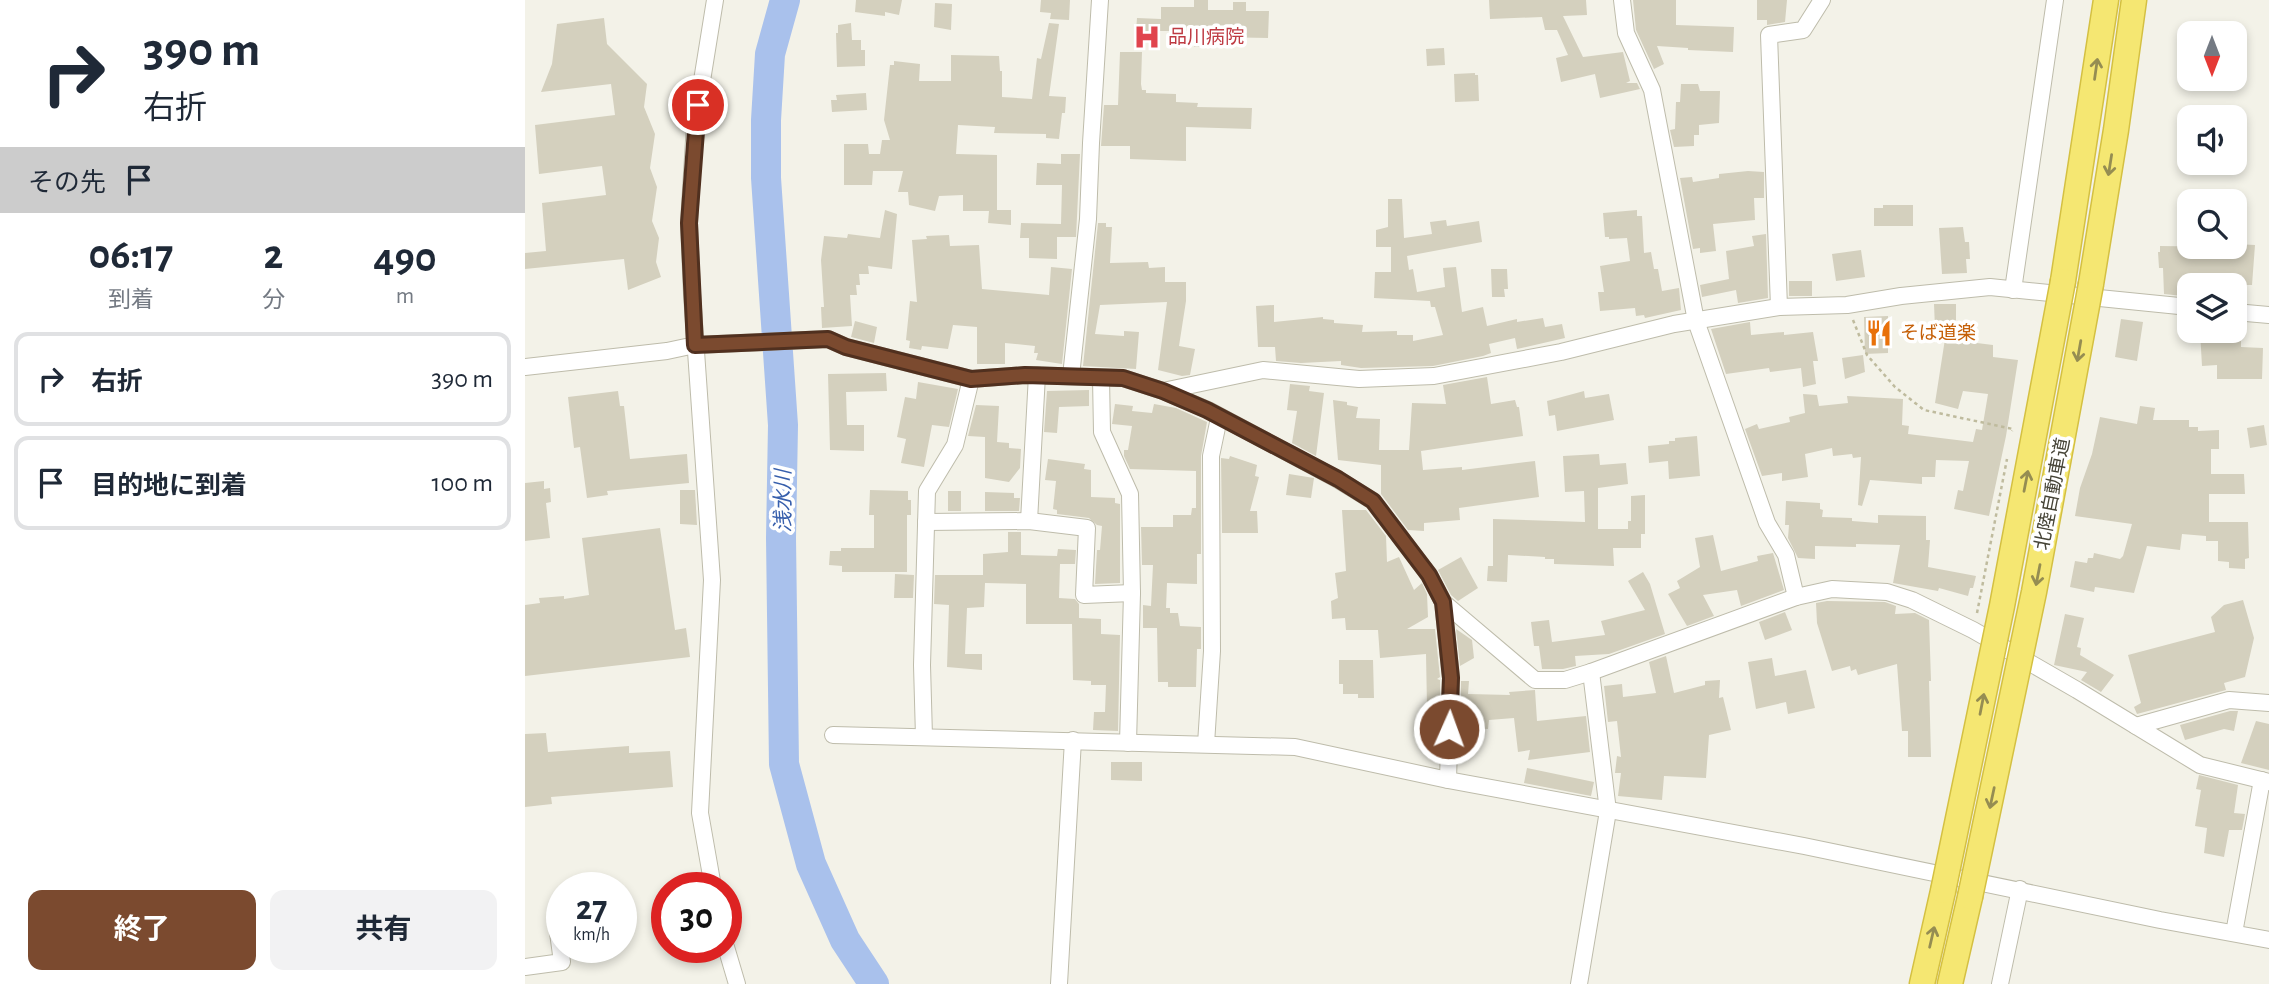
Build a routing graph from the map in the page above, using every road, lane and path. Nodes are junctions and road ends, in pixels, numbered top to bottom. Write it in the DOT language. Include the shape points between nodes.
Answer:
graph roads {
  1 [pos="715,0"];
  2 [pos="1100,0"];
  3 [pos="1622,0"];
  4 [pos="1822,0"];
  5 [pos="2055,0"];
  6 [pos="2106,0"];
  7 [pos="2134,0"];
  8 [pos="2141,0"];
  9 [pos="2116,131"];
  10 [pos="2013,290"];
  11 [pos="1847,305"];
  12 [pos="2177,306"];
  13 [pos="1779,307"];
  14 [pos="2247,313"];
  15 [pos="2269,315"];
  16 [pos="1696,321"];
  17 [pos="695,345"];
  18 [pos="525,367"];
  19 [pos="1037,375"];
  20 [pos="1071,376"];
  21 [pos="1101,377"];
  22 [pos="971,379"];
  23 [pos="1163,391"];
  24 [pos="1219,418"];
  25 [pos="2010,442"];
  26 [pos="2008,455"];
  27 [pos="926,522"];
  28 [pos="1029,522"];
  29 [pos="1132,593"];
  30 [pos="1796,597"];
  31 [pos="1443,602"];
  32 [pos="1973,630"];
  33 [pos="1591,672"];
  34 [pos="2269,703"];
  35 [pos="2136,726"];
  36 [pos="833,735"];
  37 [pos="924,737"];
  38 [pos="1073,740"];
  39 [pos="1128,743"];
  40 [pos="1206,744"];
  41 [pos="1448,780"];
  42 [pos="2265,781"];
  43 [pos="1608,811"];
  44 [pos="710,872"];
  45 [pos="2020,889"];
  46 [pos="2234,933"];
  47 [pos="2269,940"];
  48 [pos="555,963"];
  49 [pos="731,963"];
  50 [pos="525,967"];
  51 [pos="737,984"];
  52 [pos="1059,984"];
  53 [pos="1579,984"];
  54 [pos="1921,984"];
  55 [pos="1950,984"];
  56 [pos="2000,984"];
  1 -- 17 [label="street" via="695,124 689,223"];
  2 -- 20 [label="street" via="1088,219"];
  3 -- 16 [label="street" via="1626,33 1652,90"];
  4 -- 13 [label="street" via="1803,30 1769,35"];
  5 -- 10 [label="street"];
  54 -- 6 [label="highway, 北陸自動車道, one-way, bridge" via="1999,619 2063,281"];
  7 -- 9 [label="highway, 北陸自動車道"];
  8 -- 9 [label="highway"];
  9 -- 55 [label="highway, 北陸自動車道, one-way, bridge" via="2034,592"];
  10 -- 11 [label="street" via="1990,287"];
  10 -- 12 [label="street"];
  11 -- 13 [label="street"];
  11 -- 25 [label="path" via="1867,355 1895,387 1924,410 2013,429"];
  13 -- 16 [label="street"];
  14 -- 15 [label="street"];
  16 -- 23 [label="street" via="1434,376 1359,379 1263,370"];
  16 -- 30 [label="street" via="1767,523 1786,555"];
  17 -- 18 [label="street"];
  17 -- 22 [label="street" via="828,339"];
  17 -- 44 [label="street" via="712,580 700,813"];
  19 -- 20 [label="street"];
  19 -- 22 [label="street"];
  19 -- 28 [label="street"];
  20 -- 21 [label="street"];
  21 -- 23 [label="street" via="1123,378"];
  21 -- 29 [label="street" via="1102,432 1130,494"];
  22 -- 27 [label="street" via="955,445 927,491"];
  23 -- 24 [label="street"];
  24 -- 31 [label="street" via="1373,501 1429,575"];
  24 -- 40 [label="street" via="1211,456 1212,651"];
  26 -- 32 [label="path"];
  27 -- 28 [label="street"];
  27 -- 37 [label="street"];
  28 -- 29 [label="street" via="1087,528 1084,595"];
  29 -- 39 [label="street"];
  30 -- 32 [label="street" via="1832,589 1887,592"];
  30 -- 33 [label="street"];
  31 -- 33 [label="street" via="1535,680 1565,680"];
  31 -- 41 [label="street" via="1451,678"];
  32 -- 35 [label="street"];
  33 -- 43 [label="street"];
  34 -- 35 [label="street" via="2229,700"];
  35 -- 42 [label="street" via="2200,765"];
  36 -- 37 [label="street"];
  37 -- 38 [label="street"];
  38 -- 39 [label="street"];
  38 -- 52 [label="street"];
  39 -- 40 [label="street"];
  40 -- 41 [label="street" via="1295,747"];
  41 -- 43 [label="street"];
  42 -- 46 [label="street"];
  43 -- 45 [label="street"];
  43 -- 53 [label="street"];
  45 -- 46 [label="street"];
  45 -- 56 [label="street"];
  46 -- 47 [label="street"];
  48 -- 50 [label="street"];
  49 -- 51 [label="street"];
}
